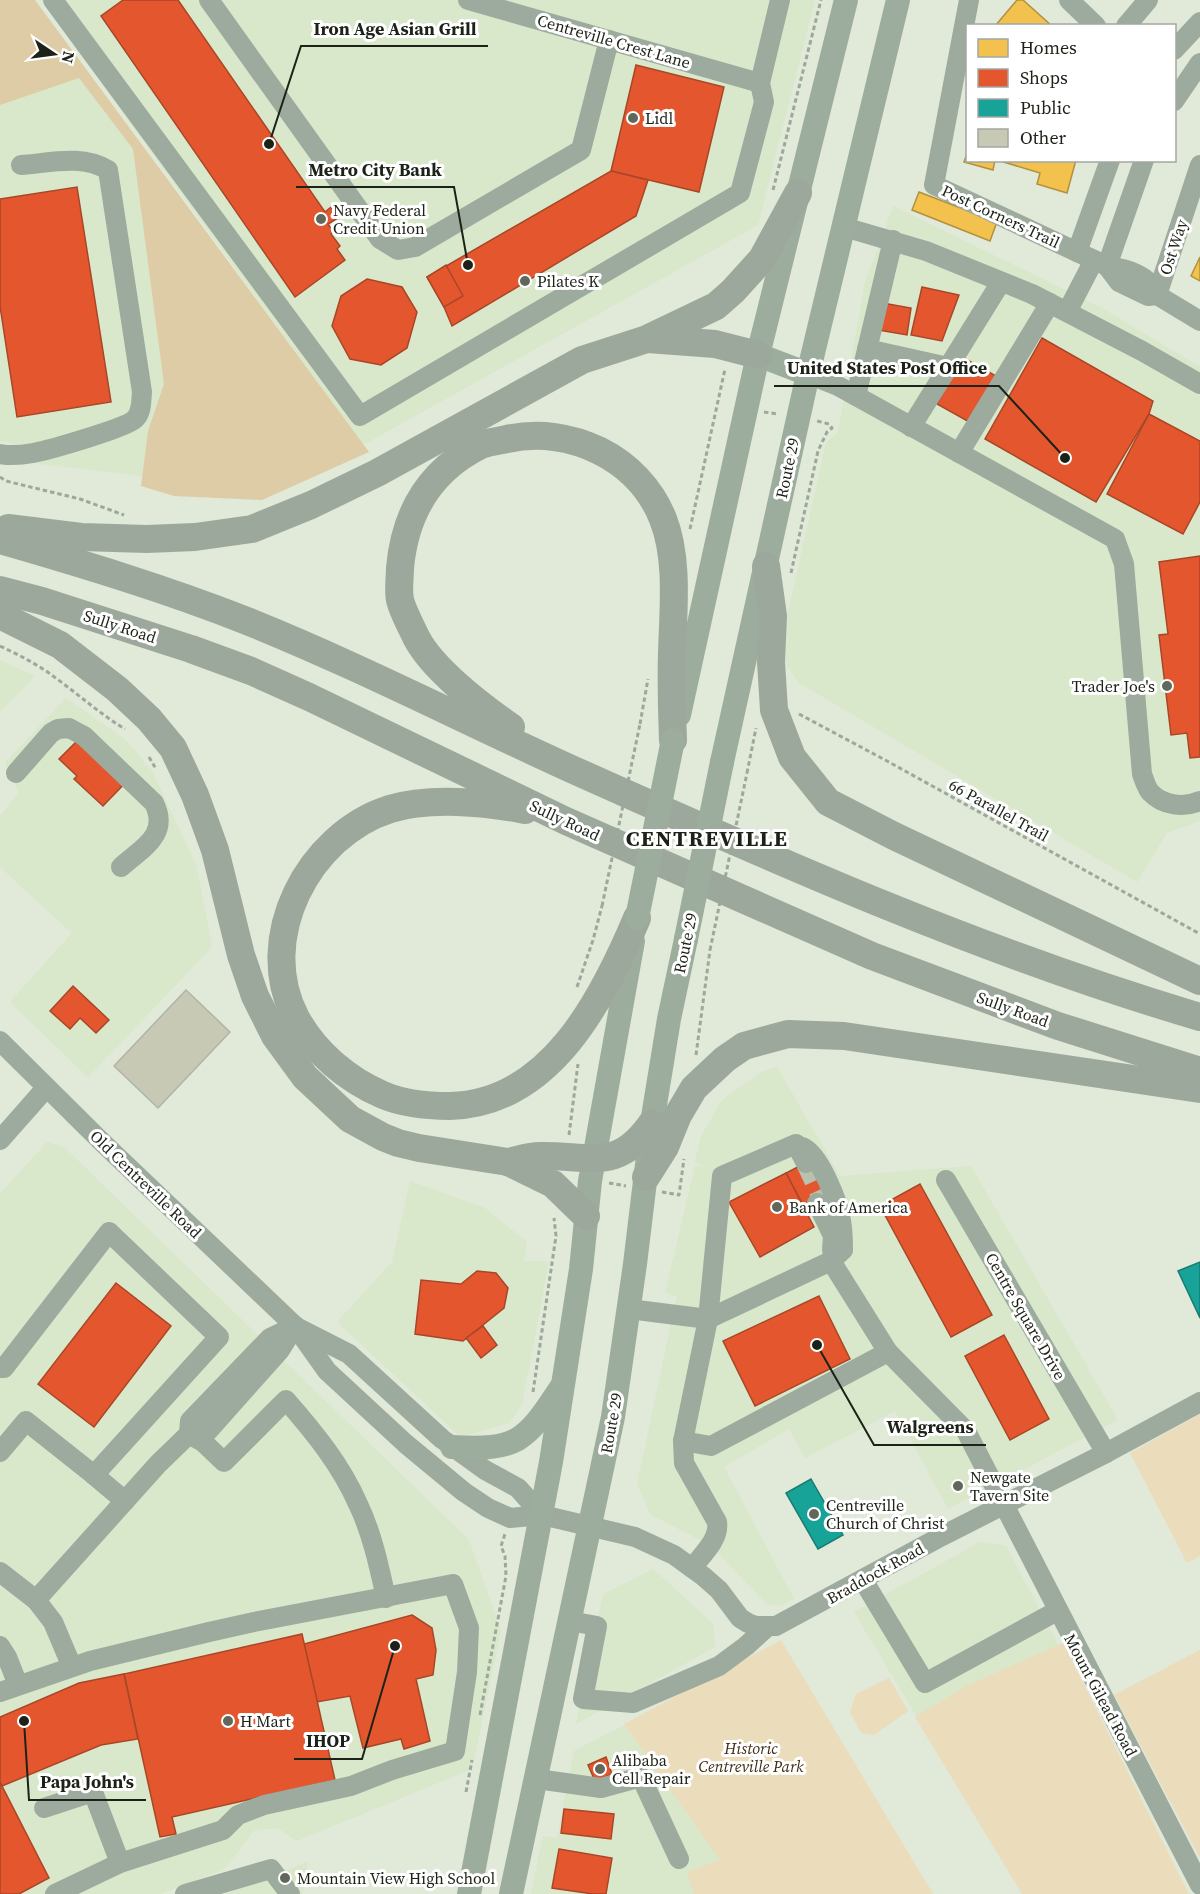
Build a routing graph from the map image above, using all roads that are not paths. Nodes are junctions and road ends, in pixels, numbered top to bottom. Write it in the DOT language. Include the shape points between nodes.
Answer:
graph roads {
  1 [pos="53,0"];
  2 [pos="209,0"];
  3 [pos="468,0"];
  4 [pos="780,0"];
  5 [pos="846,0"];
  6 [pos="898,0"];
  7 [pos="969,0"];
  8 [pos="1069,0"];
  9 [pos="1148,0"];
  10 [pos="1200,22"];
  11 [pos="1094,24"];
  12 [pos="1128,24"];
  13 [pos="609,40"];
  14 [pos="1176,48"];
  15 [pos="1200,63"];
  16 [pos="760,83"];
  17 [pos="1176,98"];
  18 [pos="1110,162"];
  19 [pos="1143,162"];
  20 [pos="21,165"];
  21 [pos="1200,165"];
  22 [pos="798,193"];
  23 [pos="844,227"];
  24 [pos="893,240"];
  25 [pos="1093,259"];
  26 [pos="1001,282"];
  27 [pos="1157,295"];
  28 [pos="1058,308"];
  29 [pos="1200,321"];
  30 [pos="647,339"];
  31 [pos="867,349"];
  32 [pos="758,355"];
  33 [pos="948,367"];
  34 [pos="808,374"];
  35 [pos="1200,384"];
  36 [pos="856,396"];
  37 [pos="911,427"];
  38 [pos="959,453"];
  39 [pos="0,454"];
  40 [pos="0,526"];
  41 [pos="0,540"];
  42 [pos="778,573"];
  43 [pos="0,590"];
  44 [pos="0,615"];
  45 [pos="674,740"];
  46 [pos="577,772"];
  47 [pos="16,773"];
  48 [pos="1200,801"];
  49 [pos="566,821"];
  50 [pos="121,867"];
  51 [pos="637,918"];
  52 [pos="1200,981"];
  53 [pos="1200,1017"];
  54 [pos="0,1041"];
  55 [pos="1200,1071"];
  56 [pos="46,1088"];
  57 [pos="1200,1089"];
  58 [pos="652,1123"];
  59 [pos="0,1140"];
  60 [pos="793,1145"];
  61 [pos="508,1162"];
  62 [pos="800,1166"];
  63 [pos="592,1170"];
  64 [pos="946,1180"];
  65 [pos="645,1183"];
  66 [pos="817,1203"];
  67 [pos="586,1216"];
  68 [pos="831,1261"];
  69 [pos="629,1309"];
  70 [pos="708,1319"];
  71 [pos="294,1326"];
  72 [pos="888,1352"];
  73 [pos="0,1368"];
  74 [pos="565,1382"];
  75 [pos="1200,1402"];
  76 [pos="189,1434"];
  77 [pos="683,1441"];
  78 [pos="452,1447"];
  79 [pos="0,1452"];
  80 [pos="1106,1452"];
  81 [pos="94,1475"];
  82 [pos="125,1501"];
  83 [pos="1005,1504"];
  84 [pos="542,1515"];
  85 [pos="590,1526"];
  86 [pos="692,1568"];
  87 [pos="0,1572"];
  88 [pos="863,1580"];
  89 [pos="387,1598"];
  90 [pos="36,1600"];
  91 [pos="1057,1611"];
  92 [pos="570,1621"];
  93 [pos="767,1627"];
  94 [pos="0,1646"];
  95 [pos="72,1667"];
  96 [pos="9,1688"];
  97 [pos="537,1779"];
  98 [pos="44,1808"];
  99 [pos="678,1859"];
  100 [pos="120,1863"];
  101 [pos="1200,1885"];
  102 [pos="515,1893"];
  103 [pos="55,1894"];
  104 [pos="185,1894"];
  105 [pos="290,1894"];
  106 [pos="469,1894"];
  1 -- 16 [label="street" via="360,416 740,194 764,102"];
  2 -- 13 [label="street" via="380,239 398,250 415,247 581,150"];
  3 -- 13 [label="street, Centreville Crest Lane"];
  4 -- 16 [label="street"];
  5 -- 22 [label="main road"];
  6 -- 23 [label="main road, Route 29"];
  7 -- 25 [label="street, Post Corners Trail" via="934,184"];
  8 -- 11 [label="street"];
  9 -- 12 [label="street"];
  10 -- 14 [label="street"];
  13 -- 16 [label="street, Centreville Crest Lane"];
  15 -- 17 [label="street"];
  18 -- 25 [label="street"];
  19 -- 25 [label="street"];
  20 -- 39 [label="street" via="78,160 97,163 108,170 142,392 140,413 133,421 34,452"];
  21 -- 27 [label="street, Ost Way"];
  22 -- 30 [label="highway" via="762,258 733,291 716,306"];
  22 -- 32 [label="main road"];
  23 -- 24 [label="street"];
  23 -- 34 [label="main road, Route 29"];
  24 -- 26 [label="street"];
  24 -- 31 [label="street"];
  25 -- 27 [label="street, Post Corners Trail" via="1126,268 1154,285"];
  25 -- 28 [label="street"];
  26 -- 28 [label="street"];
  26 -- 33 [label="street"];
  27 -- 29 [label="street, Post Corners Trail"];
  28 -- 35 [label="street"];
  28 -- 38 [label="street"];
  30 -- 32 [label="highway" via="715,344"];
  30 -- 40 [label="highway" via="582,360 377,473 252,529 147,539 81,537"];
  31 -- 33 [label="street"];
  31 -- 36 [label="street"];
  32 -- 34 [label="main road"];
  32 -- 45 [label="main road"];
  33 -- 37 [label="street"];
  34 -- 36 [label="street"];
  34 -- 42 [label="main road, Route 29" via="798,418"];
  36 -- 37 [label="street"];
  37 -- 38 [label="street"];
  38 -- 48 [label="street" via="1115,539 1124,564 1142,774 1149,791 1163,801 1183,806"];
  41 -- 46 [label="highway" via="248,621"];
  42 -- 52 [label="highway" via="771,662 774,710 792,757 828,802"];
  42 -- 58 [label="main road, Route 29, bridge" via="722,762 669,1019"];
  43 -- 49 [label="highway, Sully Road" via="251,671"];
  44 -- 61 [label="highway" via="60,645 117,689 172,748 215,850 255,996 275,1036 305,1077 350,1119 398,1143"];
  45 -- 46 [label="highway" via="672,562 663,520 648,491 623,466 598,449 565,438 536,435 483,444 454,460 413,510 402,547 400,599 417,639 445,674 489,712"];
  45 -- 51 [label="main road, bridge"];
  46 -- 53 [label="highway" via="999,950"];
  47 -- 50 [label="street" via="58,729 69,728 84,736 158,811 160,827 155,835"];
  49 -- 51 [label="highway" via="484,804 421,803 365,819 341,836 308,871 286,917 282,964 287,991 309,1038 345,1074 391,1098 441,1106 486,1101 528,1080 571,1038 612,973"];
  49 -- 55 [label="highway, Sully Road" via="872,956 1058,1026"];
  51 -- 63 [label="main road"];
  54 -- 56 [label="street, Old Centreville Road"];
  56 -- 59 [label="street"];
  56 -- 71 [label="street, Old Centreville Road"];
  57 -- 65 [label="highway" via="844,1036 788,1034 744,1046 704,1077 678,1116"];
  58 -- 63 [label="highway" via="635,1144"];
  58 -- 65 [label="main road, Route 29"];
  60 -- 62 [label="street"];
  60 -- 68 [label="street" via="809,1149 833,1194 841,1219 843,1250"];
  60 -- 70 [label="street" via="722,1176"];
  61 -- 63 [label="highway" via="538,1156"];
  61 -- 67 [label="highway" via="553,1184"];
  63 -- 67 [label="main road"];
  64 -- 80 [label="street, Centre Square Drive"];
  65 -- 69 [label="main road, Route 29"];
  66 -- 68 [label="street" via="833,1236"];
  67 -- 74 [label="main road"];
  68 -- 70 [label="street"];
  68 -- 72 [label="street, Mount Gilead Road"];
  69 -- 70 [label="street"];
  69 -- 85 [label="main road, Route 29" via="613,1417"];
  70 -- 77 [label="street"];
  71 -- 76 [label="street" via="279,1350 207,1432"];
  71 -- 78 [label="street, Old Centreville Road" via="349,1354"];
  71 -- 84 [label="street, Old Centreville Road" via="327,1371 464,1492 510,1518"];
  72 -- 77 [label="street" via="711,1446"];
  72 -- 83 [label="street, Mount Gilead Road" via="966,1431"];
  73 -- 81 [label="street" via="4,1368 109,1232 219,1337"];
  74 -- 78 [label="main road" via="528,1432 509,1444 482,1449"];
  74 -- 84 [label="main road"];
  75 -- 80 [label="street, Braddock Road"];
  76 -- 82 [label="street"];
  76 -- 89 [label="street" via="224,1462 286,1400 316,1434 358,1503"];
  77 -- 86 [label="street" via="684,1464 718,1528 717,1536"];
  78 -- 84 [label="street, Old Centreville Road" via="518,1488"];
  79 -- 81 [label="street" via="26,1421"];
  80 -- 83 [label="street, Braddock Road"];
  81 -- 82 [label="street"];
  82 -- 90 [label="street"];
  83 -- 88 [label="street, Braddock Road"];
  83 -- 91 [label="street, Mount Gilead Road"];
  84 -- 85 [label="street, Old Centreville Road"];
  84 -- 106 [label="main road"];
  85 -- 86 [label="street" via="634,1537"];
  85 -- 92 [label="main road, Route 29"];
  86 -- 93 [label="street" via="719,1590 740,1618"];
  87 -- 90 [label="street"];
  88 -- 91 [label="street" via="925,1683"];
  88 -- 93 [label="street, Braddock Road" via="776,1626"];
  89 -- 95 [label="street" via="250,1623"];
  89 -- 100 [label="street" via="453,1584 469,1628 455,1751 351,1786 264,1805 238,1815 223,1830"];
  90 -- 95 [label="street" via="53,1622"];
  91 -- 101 [label="street, Mount Gilead Road"];
  92 -- 93 [label="street" via="597,1626 583,1699 633,1702 719,1666"];
  92 -- 97 [label="main road, Route 29"];
  94 -- 96 [label="street" via="7,1657"];
  95 -- 96 [label="street"];
  97 -- 99 [label="street" via="601,1788 641,1777"];
  97 -- 102 [label="main road, Route 29"];
  98 -- 100 [label="street" via="93,1792"];
  100 -- 103 [label="street"];
  104 -- 105 [label="street" via="271,1869"];
}
